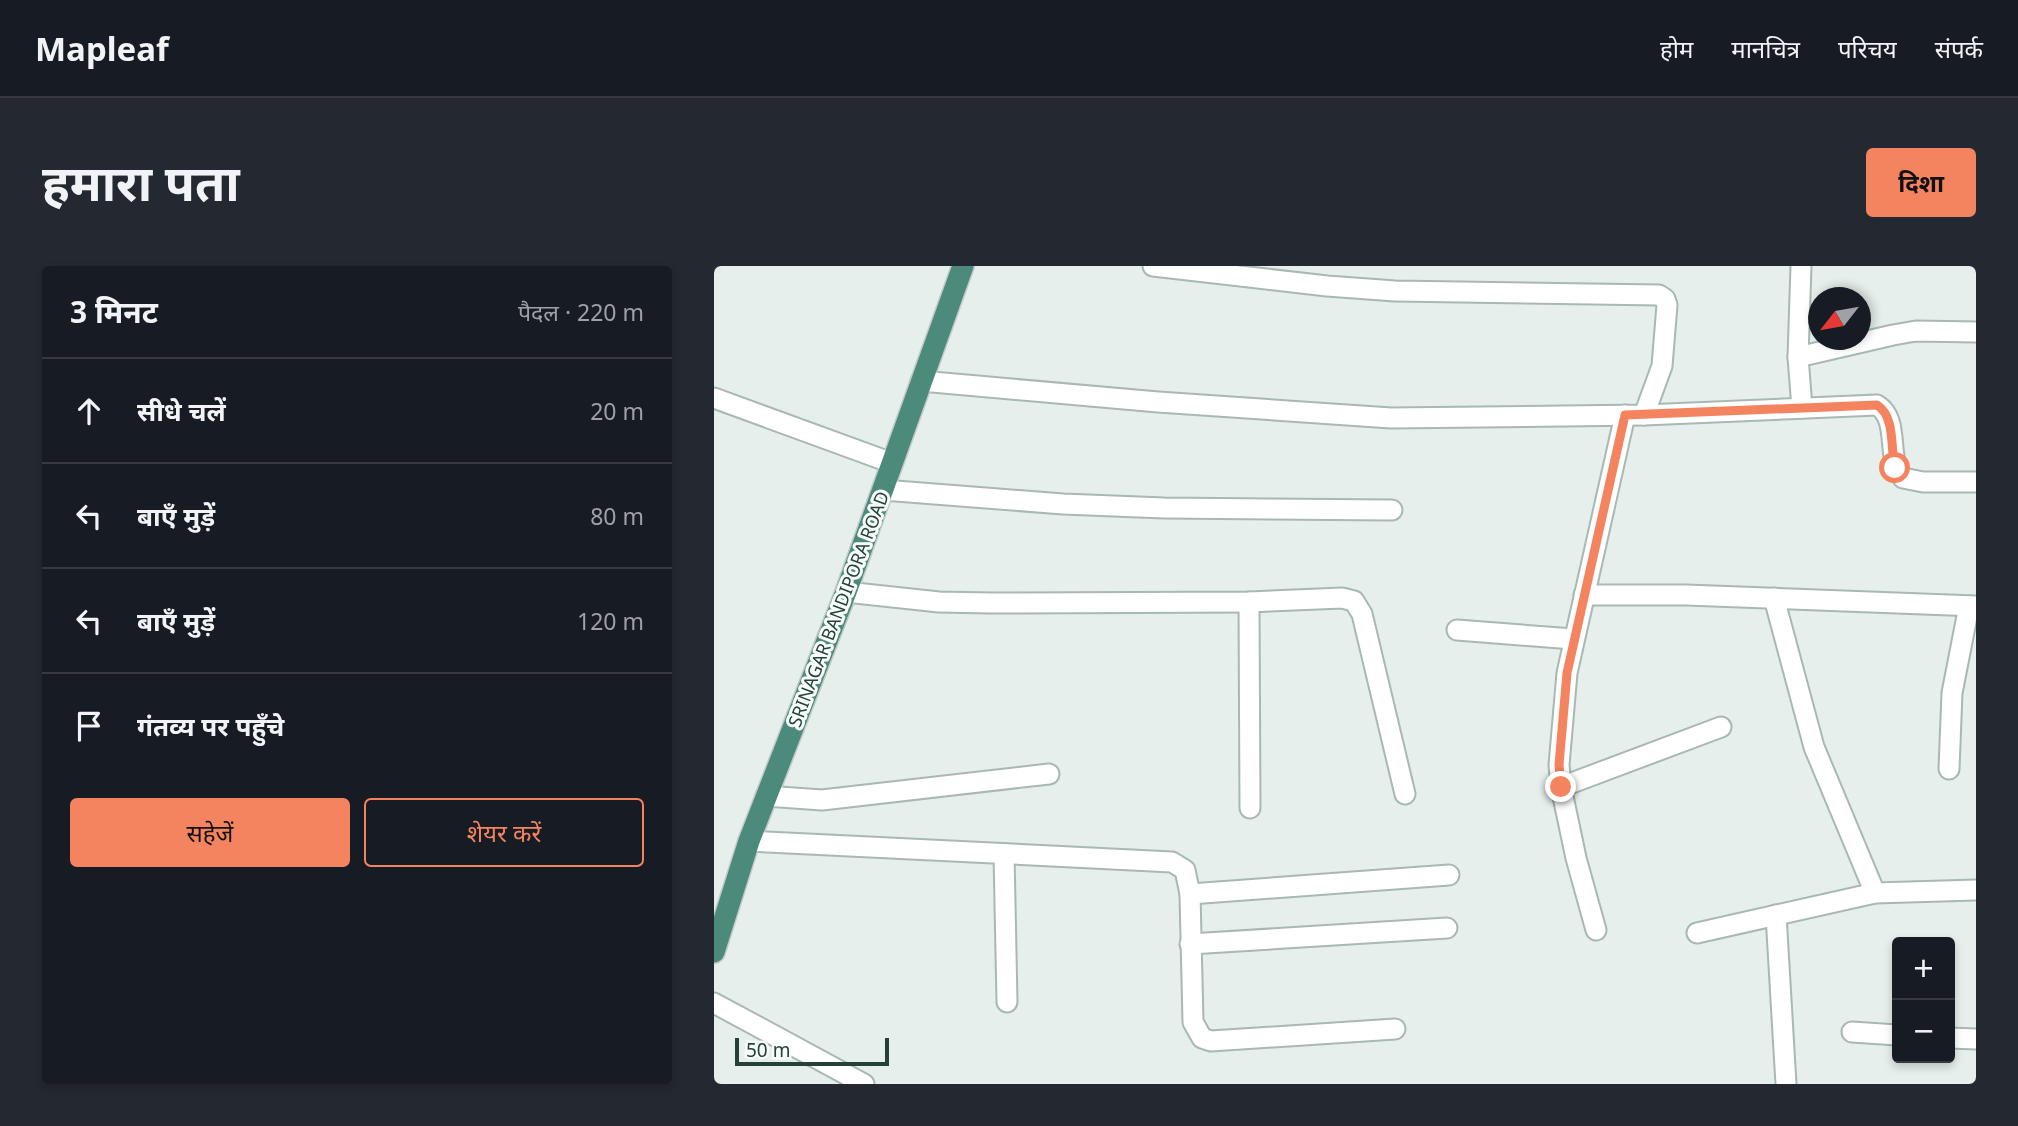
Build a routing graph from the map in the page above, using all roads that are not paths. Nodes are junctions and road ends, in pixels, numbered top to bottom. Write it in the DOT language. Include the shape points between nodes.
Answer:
graph roads {
  1 [pos="963,266"];
  2 [pos="1153,266"];
  3 [pos="1801,266"];
  4 [pos="1976,332"];
  5 [pos="1798,357"];
  6 [pos="921,381"];
  7 [pos="714,398"];
  8 [pos="1802,408"];
  9 [pos="1635,415"];
  10 [pos="892,463"];
  11 [pos="1976,482"];
  12 [pos="883,490"];
  13 [pos="1392,510"];
  14 [pos="846,592"];
  15 [pos="1584,595"];
  16 [pos="1774,598"];
  17 [pos="1250,602"];
  18 [pos="1972,606"];
  19 [pos="1457,630"];
  20 [pos="1573,639"];
  21 [pos="1721,727"];
  22 [pos="1949,769"];
  23 [pos="1049,774"];
  24 [pos="1561,787"];
  25 [pos="1405,794"];
  26 [pos="766,796"];
  27 [pos="1250,808"];
  28 [pos="749,841"];
  29 [pos="1004,854"];
  30 [pos="1449,874"];
  31 [pos="1976,890"];
  32 [pos="1875,892"];
  33 [pos="1190,894"];
  34 [pos="1776,915"];
  35 [pos="1447,928"];
  36 [pos="1596,930"];
  37 [pos="1698,933"];
  38 [pos="1190,944"];
  39 [pos="714,952"];
  40 [pos="1007,1002"];
  41 [pos="714,1003"];
  42 [pos="1395,1029"];
  43 [pos="1852,1032"];
  44 [pos="1892,1035"];
  45 [pos="1955,1038"];
  46 [pos="1976,1039"];
  47 [pos="864,1084"];
  48 [pos="1786,1084"];
  1 -- 6 [label="highway, SRINAGAR BANDIPORA ROAD"];
  2 -- 9 [label="street" via="1395,291 1659,295 1667,305 1664,355 1659,379"];
  3 -- 5 [label="street"];
  4 -- 5 [label="street" via="1905,333"];
  5 -- 8 [label="street"];
  6 -- 9 [label="street" via="1391,418"];
  6 -- 10 [label="highway, SRINAGAR BANDIPORA ROAD"];
  7 -- 10 [label="street"];
  8 -- 9 [label="street"];
  8 -- 11 [label="street" via="1877,405 1888,418 1894,463 1903,478"];
  9 -- 15 [label="street"];
  10 -- 12 [label="highway, SRINAGAR BANDIPORA ROAD"];
  12 -- 13 [label="street" via="1164,508"];
  12 -- 14 [label="highway, SRINAGAR BANDIPORA ROAD"];
  14 -- 17 [label="street" via="990,603"];
  14 -- 26 [label="highway, SRINAGAR BANDIPORA ROAD"];
  15 -- 16 [label="street"];
  15 -- 20 [label="street"];
  16 -- 18 [label="street"];
  16 -- 32 [label="street" via="1814,747"];
  17 -- 25 [label="street" via="1342,598 1359,606"];
  17 -- 27 [label="street"];
  18 -- 22 [label="street" via="1952,693"];
  19 -- 20 [label="street"];
  20 -- 24 [label="street" via="1562,718"];
  21 -- 24 [label="street"];
  23 -- 26 [label="street" via="822,800"];
  24 -- 36 [label="street"];
  26 -- 28 [label="highway, SRINAGAR BANDIPORA ROAD"];
  28 -- 29 [label="street"];
  28 -- 39 [label="highway, SRINAGAR BANDIPORA ROAD"];
  29 -- 33 [label="street" via="1172,862 1185,870"];
  29 -- 40 [label="street"];
  30 -- 33 [label="street"];
  31 -- 32 [label="street"];
  32 -- 34 [label="street"];
  33 -- 38 [label="street"];
  34 -- 37 [label="street"];
  34 -- 48 [label="street"];
  35 -- 38 [label="street"];
  38 -- 42 [label="street" via="1193,1021 1202,1038"];
  41 -- 47 [label="street"];
  43 -- 44 [label="street"];
  45 -- 46 [label="street"];
}
